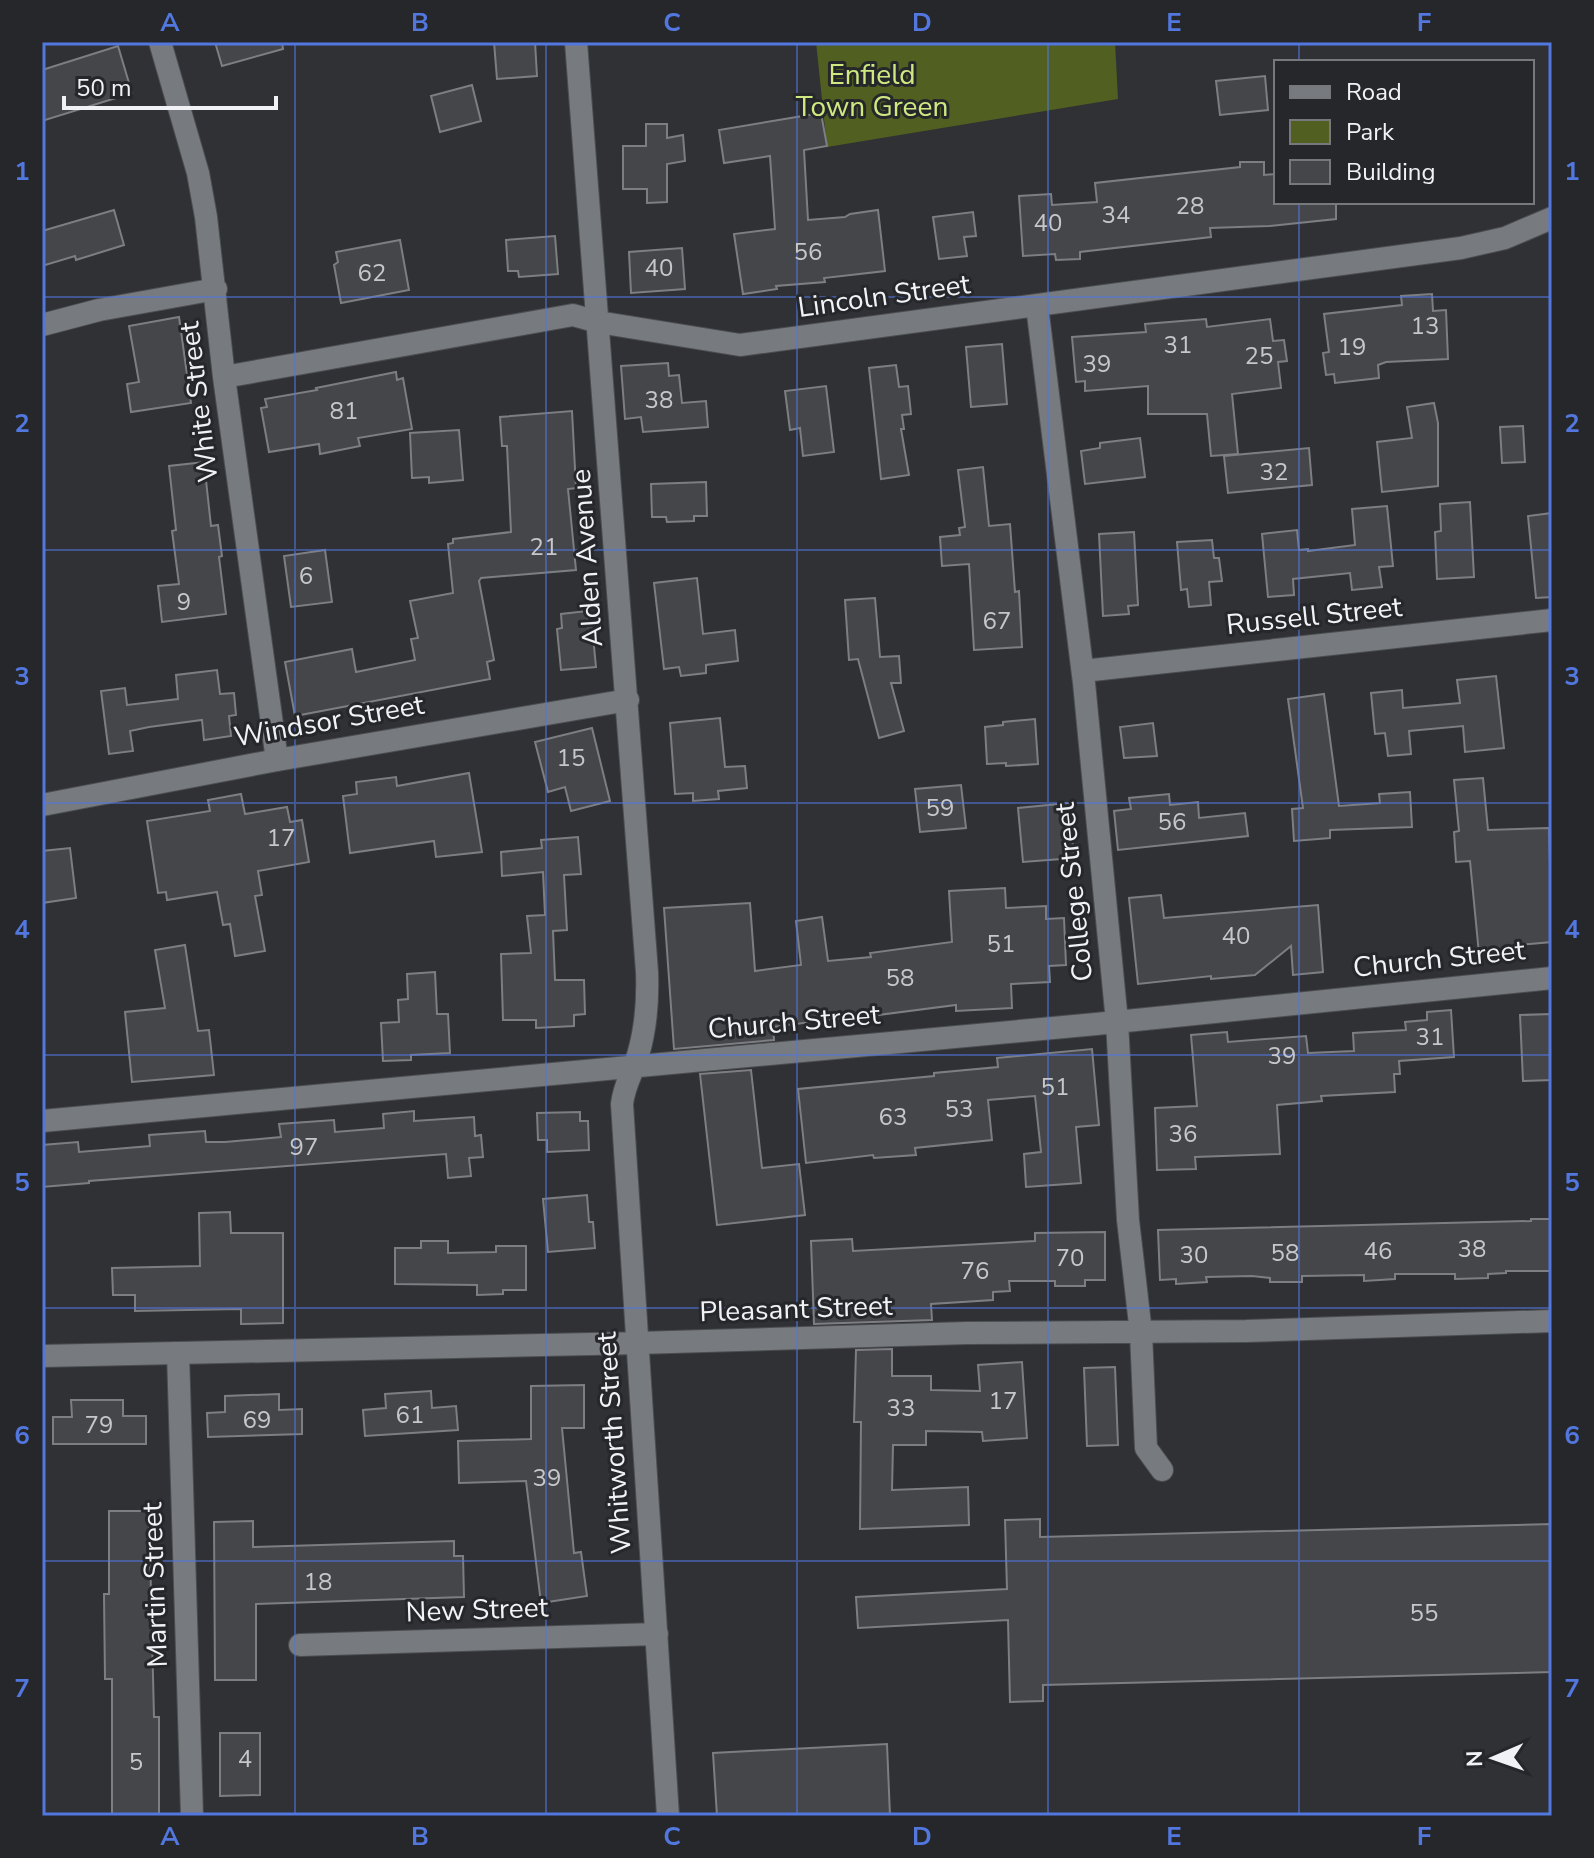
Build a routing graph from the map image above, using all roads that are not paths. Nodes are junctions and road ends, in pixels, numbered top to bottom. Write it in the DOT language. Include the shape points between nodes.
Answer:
graph roads {
  1 [pos="160,42"];
  2 [pos="576,42"];
  3 [pos="1552,218"];
  4 [pos="216,289"];
  5 [pos="1037,306"];
  6 [pos="598,322"];
  7 [pos="42,325"];
  8 [pos="224,377"];
  9 [pos="1552,620"];
  10 [pos="1083,671"];
  11 [pos="628,700"];
  12 [pos="277,760"];
  13 [pos="42,805"];
  14 [pos="1552,978"];
  15 [pos="1117,1022"];
  16 [pos="633,1067"];
  17 [pos="42,1121"];
  18 [pos="1552,1321"];
  19 [pos="1141,1333"];
  20 [pos="638,1343"];
  21 [pos="178,1353"];
  22 [pos="42,1356"];
  23 [pos="1162,1470"];
  24 [pos="657,1634"];
  25 [pos="300,1645"];
  26 [pos="192,1816"];
  27 [pos="668,1816"];
  1 -- 4 [label="street, White Street" via="198,173"];
  2 -- 6 [label="street, Alden Avenue"];
  3 -- 5 [label="street, Lincoln Street" via="1505,238 1461,248"];
  4 -- 7 [label="street"];
  4 -- 8 [label="street, White Street"];
  5 -- 6 [label="street, Lincoln Street" via="740,345"];
  5 -- 10 [label="street, College Street"];
  6 -- 8 [label="street, Lincoln Street" via="573,315"];
  6 -- 11 [label="street, Alden Avenue"];
  8 -- 12 [label="street, White Street"];
  9 -- 10 [label="street, Russell Street"];
  10 -- 15 [label="street, College Street"];
  11 -- 12 [label="street, Windsor Street"];
  11 -- 16 [label="street, Alden Avenue" via="647,987"];
  12 -- 13 [label="street, Windsor Street"];
  14 -- 15 [label="street, Church Street"];
  15 -- 16 [label="street, Church Street"];
  15 -- 19 [label="street, College Street" via="1128,1220"];
  16 -- 17 [label="street, Church Street"];
  16 -- 20 [label="street, Whitworth Street" via="622,1104"];
  18 -- 19 [label="street, Pleasant Street"];
  19 -- 20 [label="street, Pleasant Street"];
  19 -- 23 [label="street, College Street" via="1146,1448"];
  20 -- 21 [label="street, Pleasant Street"];
  20 -- 24 [label="street, Whitworth Street"];
  21 -- 22 [label="street, Pleasant Street"];
  21 -- 26 [label="street, Martin Street"];
  24 -- 25 [label="street, New Street"];
  24 -- 27 [label="street, Whitworth Street"];
}
